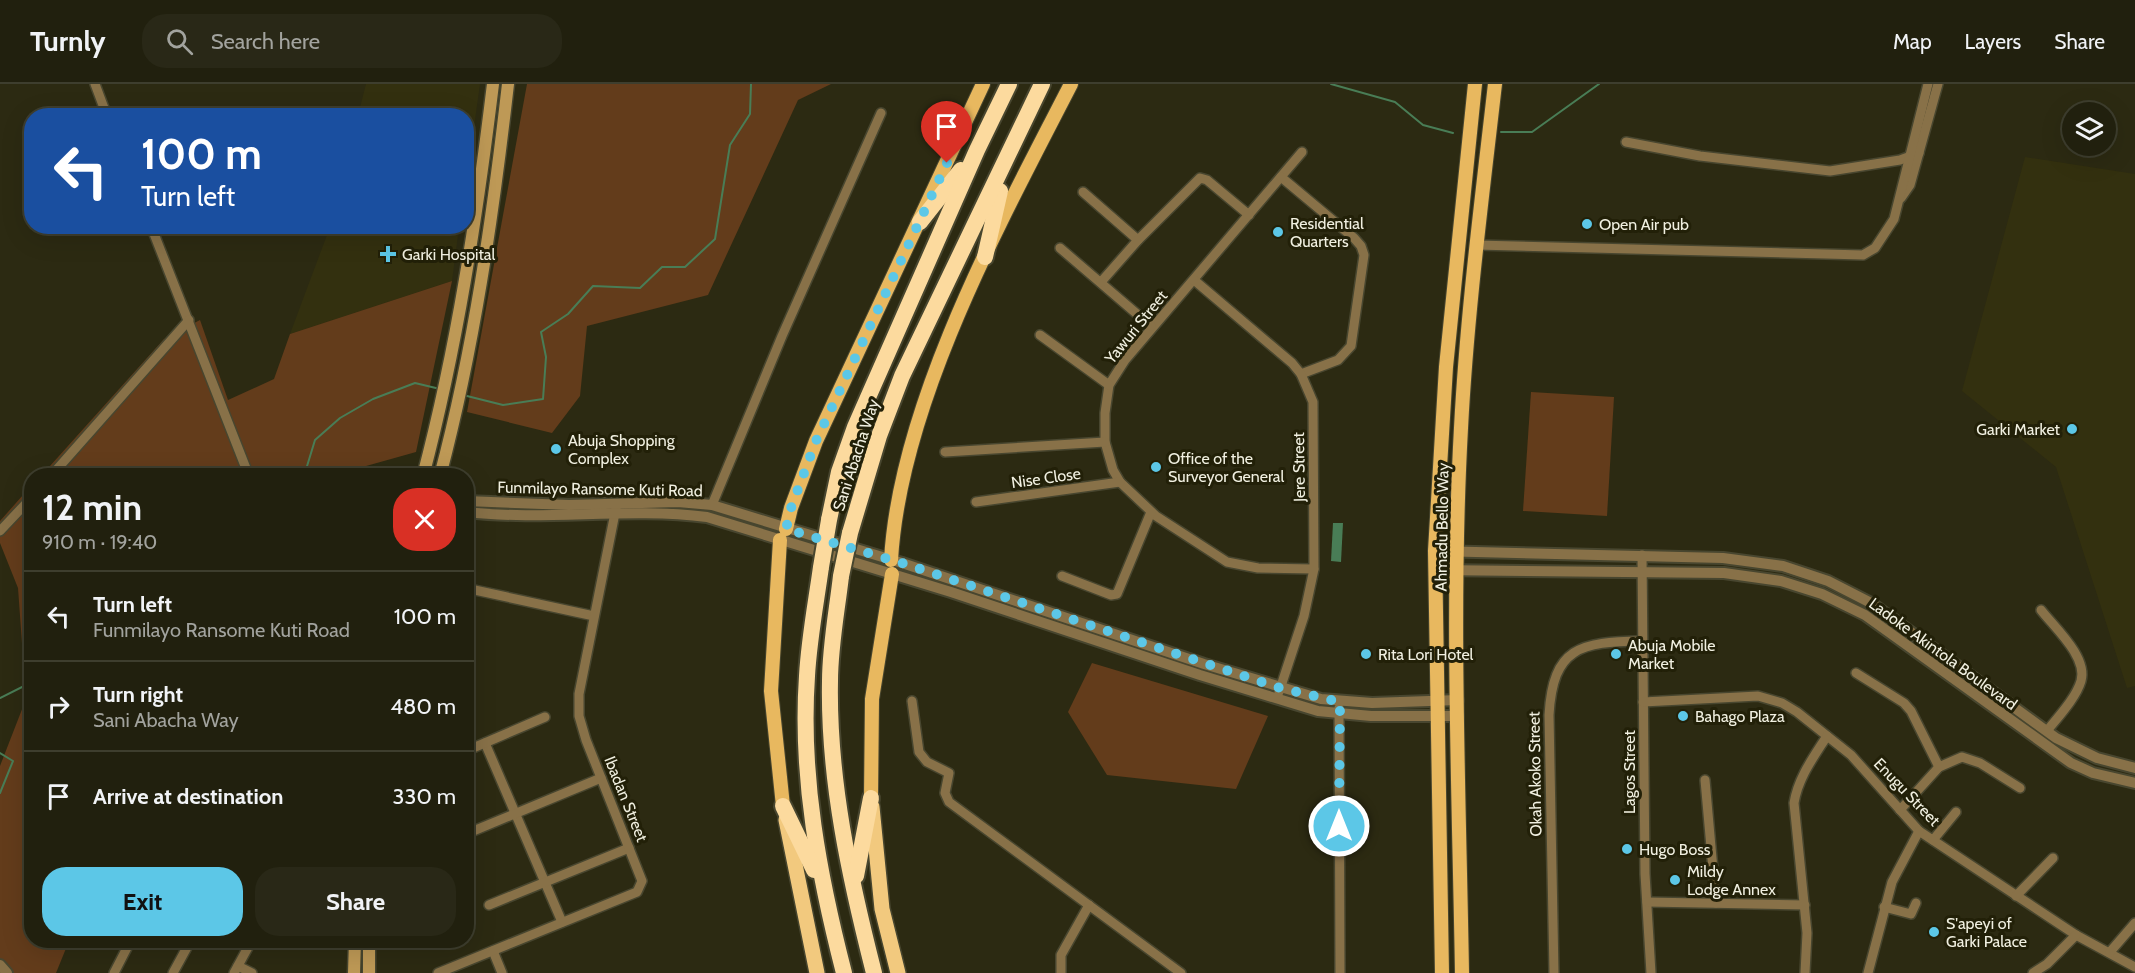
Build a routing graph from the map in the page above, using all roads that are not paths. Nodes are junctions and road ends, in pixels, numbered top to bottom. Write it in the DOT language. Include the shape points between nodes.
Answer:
graph roads {
  1 [pos="95,84"];
  2 [pos="493,84"];
  3 [pos="508,84"];
  4 [pos="983,84"];
  5 [pos="1009,84"];
  6 [pos="1042,84"];
  7 [pos="1071,84"];
  8 [pos="1475,84"];
  9 [pos="1495,84"];
  10 [pos="1928,84"];
  11 [pos="1938,84"];
  12 [pos="104,108"];
  13 [pos="881,113"];
  14 [pos="1626,142"];
  15 [pos="976,150"];
  16 [pos="1302,152"];
  17 [pos="1914,155"];
  18 [pos="1007,160"];
  19 [pos="1281,177"];
  20 [pos="1083,192"];
  21 [pos="1249,215"];
  22 [pos="474,222"];
  23 [pos="920,222"];
  24 [pos="154,234"];
  25 [pos="472,234"];
  26 [pos="1138,240"];
  27 [pos="1476,245"];
  28 [pos="1060,248"];
  29 [pos="985,257"];
  30 [pos="1194,280"];
  31 [pos="1101,282"];
  32 [pos="189,320"];
  33 [pos="1151,326"];
  34 [pos="1040,335"];
  35 [pos="1301,374"];
  36 [pos="1109,386"];
  37 [pos="1105,442"];
  38 [pos="945,452"];
  39 [pos="58,468"];
  40 [pos="246,468"];
  41 [pos="425,468"];
  42 [pos="442,468"];
  43 [pos="1120,482"];
  44 [pos="474,501"];
  45 [pos="976,502"];
  46 [pos="712,505"];
  47 [pos="24,506"];
  48 [pos="616,509"];
  49 [pos="474,512"];
  50 [pos="1151,512"];
  51 [pos="0,531"];
  52 [pos="783,534"];
  53 [pos="1456,550"];
  54 [pos="1435,551"];
  55 [pos="1642,555"];
  56 [pos="891,567"];
  57 [pos="1314,569"];
  58 [pos="1456,569"];
  59 [pos="1435,570"];
  60 [pos="1642,571"];
  61 [pos="1062,576"];
  62 [pos="474,591"];
  63 [pos="2041,610"];
  64 [pos="594,616"];
  65 [pos="1642,641"];
  66 [pos="1856,673"];
  67 [pos="1280,688"];
  68 [pos="1276,700"];
  69 [pos="1437,700"];
  70 [pos="1458,700"];
  71 [pos="912,701"];
  72 [pos="1340,702"];
  73 [pos="1643,702"];
  74 [pos="1338,714"];
  75 [pos="1437,716"];
  76 [pos="1458,716"];
  77 [pos="545,717"];
  78 [pos="2047,731"];
  79 [pos="1827,736"];
  80 [pos="485,743"];
  81 [pos="474,748"];
  82 [pos="1940,767"];
  83 [pos="2135,768"];
  84 [pos="601,778"];
  85 [pos="1705,780"];
  86 [pos="2135,783"];
  87 [pos="2020,788"];
  88 [pos="871,798"];
  89 [pos="783,806"];
  90 [pos="1900,810"];
  91 [pos="1956,812"];
  92 [pos="516,813"];
  93 [pos="474,831"];
  94 [pos="1919,831"];
  95 [pos="1933,840"];
  96 [pos="629,848"];
  97 [pos="2053,858"];
  98 [pos="545,881"];
  99 [pos="821,884"];
  100 [pos="853,889"];
  101 [pos="2016,896"];
  102 [pos="1647,902"];
  103 [pos="1716,903"];
  104 [pos="1916,903"];
  105 [pos="489,905"];
  106 [pos="1089,905"];
  107 [pos="1805,905"];
  108 [pos="1884,907"];
  109 [pos="562,922"];
  110 [pos="2135,922"];
  111 [pos="2076,935"];
  112 [pos="126,948"];
  113 [pos="187,948"];
  114 [pos="248,948"];
  115 [pos="355,948"];
  116 [pos="369,948"];
  117 [pos="492,951"];
  118 [pos="2110,952"];
  119 [pos="2135,967"];
  120 [pos="236,969"];
  121 [pos="114,973"];
  122 [pos="173,973"];
  123 [pos="252,973"];
  124 [pos="354,973"];
  125 [pos="369,973"];
  126 [pos="438,973"];
  127 [pos="502,973"];
  128 [pos="817,973"];
  129 [pos="844,973"];
  130 [pos="874,973"];
  131 [pos="898,973"];
  132 [pos="1061,973"];
  133 [pos="1181,973"];
  134 [pos="1340,973"];
  135 [pos="1442,973"];
  136 [pos="1462,973"];
  137 [pos="1554,973"];
  138 [pos="1651,973"];
  139 [pos="1805,973"];
  140 [pos="1868,973"];
  141 [pos="2034,973"];
  1 -- 12 [label="street"];
  2 -- 22 [label="main road"];
  3 -- 42 [label="main road" via="495,194 464,371"];
  4 -- 23 [label="main road"];
  5 -- 15 [label="highway, Sani Abacha Way"];
  6 -- 18 [label="highway, Sani Abacha Way"];
  7 -- 29 [label="main road"];
  8 -- 54 [label="main road, Ahmadu Bello Way" via="1446,367"];
  9 -- 27 [label="main road, Ahmadu Bello Way"];
  10 -- 17 [label="street"];
  11 -- 17 [label="street"];
  13 -- 46 [label="street"];
  14 -- 17 [label="street" via="1700,156 1830,171"];
  15 -- 23 [label="highway"];
  15 -- 99 [label="highway, Sani Abacha Way, bridge" via="839,472 821,567 807,687 807,774"];
  16 -- 19 [label="street, Yawuri Street"];
  17 -- 27 [label="street" via="1886,236 1863,255"];
  18 -- 29 [label="highway"];
  18 -- 100 [label="highway, Sani Abacha Way, bridge" via="902,376 850,533 841,576 830,680 834,766"];
  19 -- 21 [label="street, Yawuri Street"];
  19 -- 35 [label="street" via="1354,238 1364,255 1351,346 1338,360"];
  20 -- 26 [label="street"];
  21 -- 26 [label="street" via="1200,178"];
  21 -- 30 [label="street, Yawuri Street"];
  23 -- 52 [label="main road" via="816,441"];
  24 -- 32 [label="street"];
  25 -- 41 [label="main road"];
  26 -- 31 [label="street"];
  27 -- 53 [label="main road, Ahmadu Bello Way"];
  28 -- 31 [label="street"];
  29 -- 56 [label="main road" via="940,362 915,433 897,503"];
  30 -- 33 [label="street, Yawuri Street"];
  30 -- 35 [label="street, Jere Street"];
  31 -- 33 [label="street"];
  32 -- 39 [label="street"];
  32 -- 40 [label="street"];
  33 -- 36 [label="street, Yawuri Street"];
  34 -- 36 [label="street"];
  35 -- 57 [label="street, Jere Street" via="1312,402"];
  36 -- 37 [label="street, Yawuri Street"];
  37 -- 38 [label="street"];
  37 -- 43 [label="street, Yawuri Street"];
  43 -- 45 [label="street, Nise Close"];
  43 -- 50 [label="street, Yawuri Street"];
  44 -- 48 [label="street, Funmilayo Ransome Kuti Road"];
  46 -- 48 [label="street, Funmilayo Ransome Kuti Road" via="678,502"];
  46 -- 52 [label="street, Funmilayo Ransome Kuti Road"];
  47 -- 51 [label="street"];
  48 -- 49 [label="street, Funmilayo Ransome Kuti Road" via="533,516"];
  48 -- 52 [label="street, Funmilayo Ransome Kuti Road" via="707,516"];
  48 -- 64 [label="street, Ibadan Street"];
  50 -- 57 [label="street, Yawuri Street" via="1227,562 1258,568"];
  50 -- 61 [label="street" via="1117,594"];
  52 -- 56 [label="street, Funmilayo Ransome Kuti Road"];
  52 -- 89 [label="main road" via="771,691"];
  53 -- 54 [label="street, Ladoke Akintola Boulevard"];
  53 -- 55 [label="street, Ladoke Akintola Boulevard"];
  53 -- 58 [label="main road, Ahmadu Bello Way"];
  54 -- 59 [label="main road, Ahmadu Bello Way"];
  55 -- 60 [label="street, Lagos Street"];
  55 -- 78 [label="street, Ladoke Akintola Boulevard" via="1754,561 1828,581 1890,615"];
  56 -- 67 [label="street, Funmilayo Ransome Kuti Road"];
  56 -- 68 [label="street, Funmilayo Ransome Kuti Road"];
  56 -- 88 [label="main road" via="872,699"];
  57 -- 67 [label="street, Jere Street" via="1304,616"];
  58 -- 59 [label="street, Ladoke Akintola Boulevard"];
  58 -- 60 [label="street, Ladoke Akintola Boulevard"];
  58 -- 70 [label="main road, Ahmadu Bello Way"];
  59 -- 69 [label="main road, Ahmadu Bello Way"];
  60 -- 65 [label="street, Lagos Street"];
  60 -- 86 [label="street, Ladoke Akintola Boulevard" via="1753,576 1843,603 1882,626 2071,763"];
  62 -- 64 [label="street"];
  63 -- 78 [label="street" via="2077,656 2082,669 2081,682"];
  64 -- 84 [label="street, Ibadan Street" via="579,694 579,716"];
  65 -- 73 [label="street, Lagos Street"];
  65 -- 137 [label="street, Okah Akoko Street" via="1595,643 1579,649 1565,660 1551,687"];
  66 -- 82 [label="street" via="1904,703"];
  67 -- 68 [label="street, Jere Street"];
  67 -- 72 [label="street, Funmilayo Ransome Kuti Road"];
  68 -- 74 [label="street, Funmilayo Ransome Kuti Road"];
  69 -- 70 [label="street, Funmilayo Ransome Kuti Road"];
  69 -- 72 [label="street, Funmilayo Ransome Kuti Road"];
  69 -- 75 [label="main road, Ahmadu Bello Way"];
  70 -- 76 [label="main road, Ahmadu Bello Way"];
  71 -- 106 [label="street" via="919,752 927,762 949,773 945,793 948,802"];
  72 -- 74 [label="street"];
  73 -- 79 [label="street, Enugu Street" via="1758,696 1782,703"];
  73 -- 102 [label="street, Lagos Street"];
  74 -- 75 [label="street, Funmilayo Ransome Kuti Road"];
  74 -- 134 [label="street"];
  75 -- 76 [label="street, Funmilayo Ransome Kuti Road"];
  75 -- 135 [label="main road, Ahmadu Bello Way"];
  76 -- 136 [label="main road, Ahmadu Bello Way"];
  77 -- 80 [label="street"];
  78 -- 83 [label="street, Ladoke Akintola Boulevard" via="2077,750"];
  79 -- 90 [label="street, Enugu Street" via="1851,755"];
  79 -- 107 [label="street" via="1803,774 1794,803"];
  80 -- 81 [label="street"];
  80 -- 92 [label="street"];
  82 -- 87 [label="street" via="1955,759 1968,758"];
  82 -- 90 [label="street"];
  84 -- 92 [label="street"];
  84 -- 96 [label="street, Ibadan Street"];
  85 -- 103 [label="street"];
  88 -- 100 [label="highway"];
  88 -- 131 [label="highway" via="882,909"];
  89 -- 99 [label="highway"];
  89 -- 128 [label="highway"];
  90 -- 94 [label="street, Enugu Street"];
  91 -- 95 [label="street"];
  92 -- 93 [label="street"];
  92 -- 98 [label="street"];
  94 -- 95 [label="street, Enugu Street"];
  94 -- 108 [label="street" via="1892,882"];
  95 -- 101 [label="street, Enugu Street"];
  96 -- 98 [label="street"];
  96 -- 109 [label="street, Ibadan Street" via="642,881 637,892"];
  97 -- 101 [label="street"];
  98 -- 105 [label="street"];
  98 -- 109 [label="street"];
  99 -- 129 [label="highway, Sani Abacha Way"];
  100 -- 130 [label="highway, Sani Abacha Way"];
  101 -- 111 [label="street, Enugu Street"];
  102 -- 103 [label="street"];
  102 -- 138 [label="street, Lagos Street"];
  103 -- 107 [label="street"];
  104 -- 108 [label="street" via="1911,914"];
  106 -- 132 [label="street" via="1061,955"];
  106 -- 133 [label="street"];
  107 -- 139 [label="street"];
  108 -- 140 [label="street"];
  109 -- 117 [label="street, Ibadan Street"];
  110 -- 118 [label="street"];
  111 -- 118 [label="street, Enugu Street"];
  111 -- 141 [label="street"];
  112 -- 121 [label="street"];
  113 -- 122 [label="street"];
  114 -- 120 [label="street"];
  115 -- 124 [label="main road"];
  116 -- 125 [label="main road"];
  117 -- 126 [label="street, Ibadan Street"];
  117 -- 127 [label="street"];
  118 -- 119 [label="street, Enugu Street"];
  120 -- 123 [label="street"];
}
